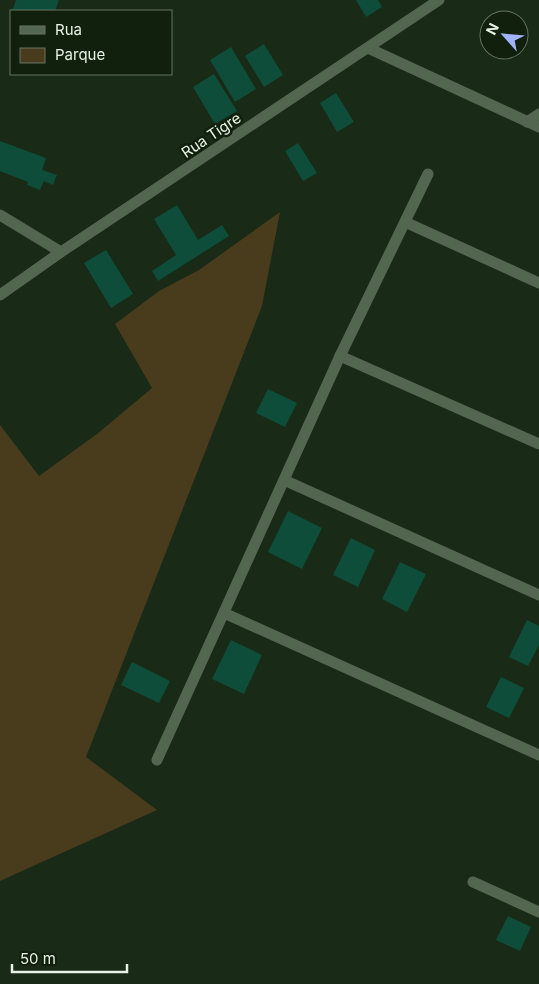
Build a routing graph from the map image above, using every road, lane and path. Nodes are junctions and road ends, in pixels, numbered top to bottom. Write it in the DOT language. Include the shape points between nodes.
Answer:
graph roads {
  1 [pos="439,0"];
  2 [pos="368,48"];
  3 [pos="539,114"];
  4 [pos="527,122"];
  5 [pos="539,128"];
  6 [pos="428,174"];
  7 [pos="0,215"];
  8 [pos="405,222"];
  9 [pos="61,252"];
  10 [pos="539,283"];
  11 [pos="0,295"];
  12 [pos="340,356"];
  13 [pos="539,444"];
  14 [pos="284,480"];
  15 [pos="539,595"];
  16 [pos="224,613"];
  17 [pos="539,755"];
  18 [pos="156,760"];
  19 [pos="473,882"];
  20 [pos="539,912"];
  1 -- 2 [label="street, Rua Tigre"];
  2 -- 4 [label="street"];
  2 -- 9 [label="street, Rua Tigre"];
  3 -- 4 [label="street"];
  4 -- 5 [label="street"];
  6 -- 8 [label="street"];
  7 -- 9 [label="street"];
  8 -- 10 [label="street"];
  8 -- 12 [label="street"];
  9 -- 11 [label="street, Rua Tigre"];
  12 -- 13 [label="street"];
  12 -- 14 [label="street"];
  14 -- 15 [label="street"];
  14 -- 16 [label="street"];
  16 -- 17 [label="street"];
  16 -- 18 [label="street"];
  19 -- 20 [label="street"];
}
